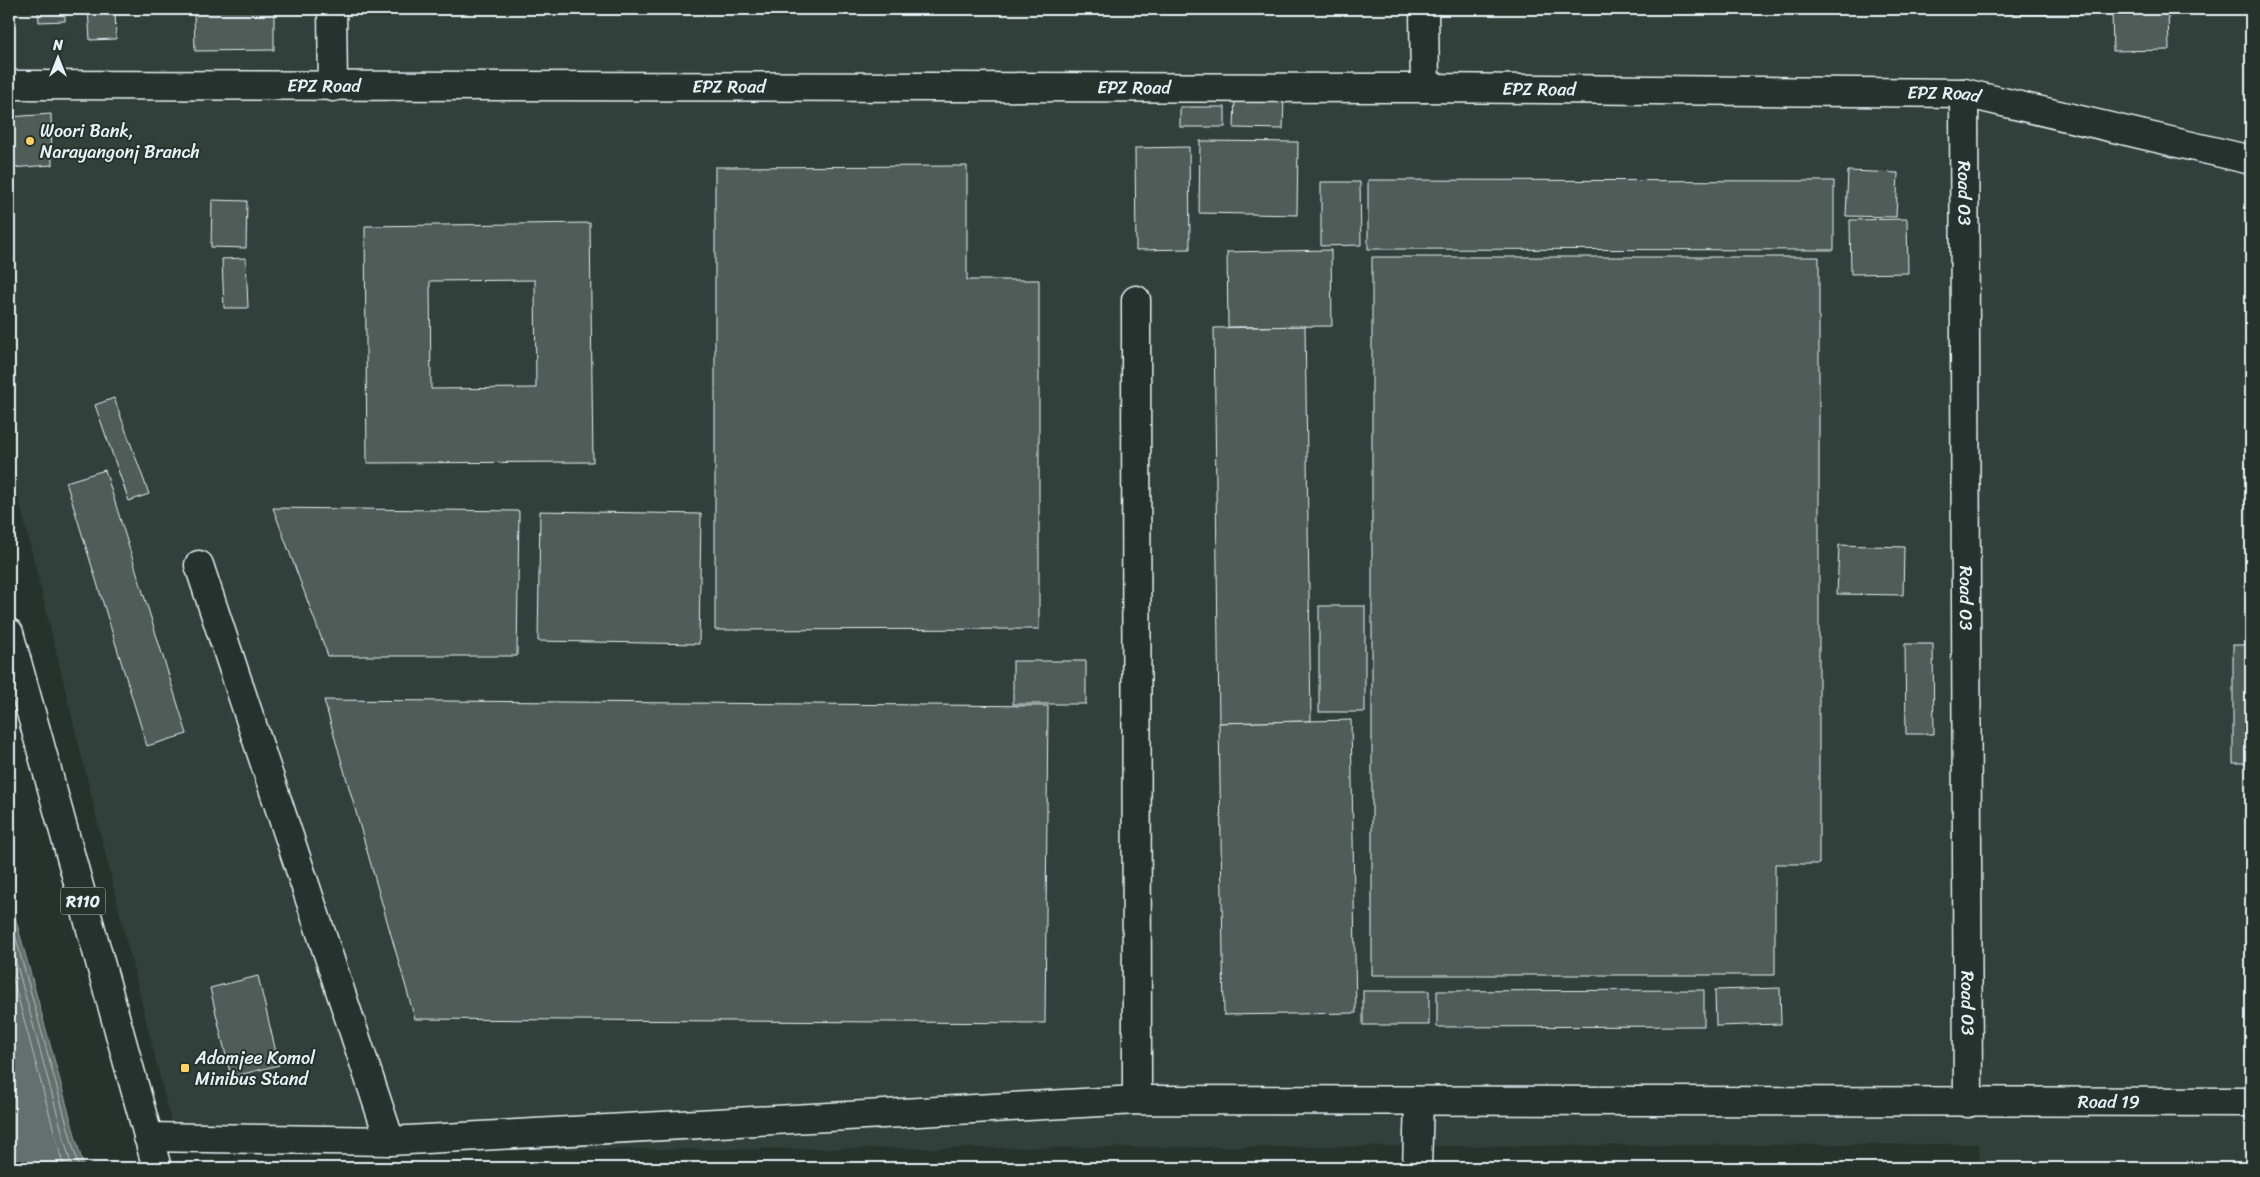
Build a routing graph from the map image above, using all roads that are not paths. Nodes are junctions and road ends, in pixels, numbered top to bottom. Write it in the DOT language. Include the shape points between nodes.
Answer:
graph roads {
  1 [pos="332,9"];
  2 [pos="1424,9"];
  3 [pos="9,85"];
  4 [pos="333,87"];
  5 [pos="1425,88"];
  6 [pos="1964,93"];
  7 [pos="2251,160"];
  8 [pos="1136,300"];
  9 [pos="199,565"];
  10 [pos="9,633"];
  11 [pos="1137,1100"];
  12 [pos="1419,1101"];
  13 [pos="2251,1102"];
  14 [pos="1968,1103"];
  15 [pos="148,1137"];
  16 [pos="390,1141"];
  17 [pos="157,1168"];
  18 [pos="1417,1168"];
  1 -- 4 [label="street"];
  2 -- 5 [label="street"];
  3 -- 4 [label="street, EPZ Road"];
  4 -- 5 [label="street, EPZ Road"];
  5 -- 6 [label="street, EPZ Road"];
  6 -- 7 [label="street, EPZ Road"];
  6 -- 14 [label="street, Road 03"];
  8 -- 11 [label="street"];
  9 -- 16 [label="street"];
  10 -- 15 [label="street, R110"];
  11 -- 12 [label="street, Road 19"];
  11 -- 16 [label="street, Road 19"];
  12 -- 14 [label="street, Road 19"];
  12 -- 18 [label="street"];
  13 -- 14 [label="street, Road 19"];
  15 -- 16 [label="street, Road 19"];
  15 -- 17 [label="street, R110"];
}
